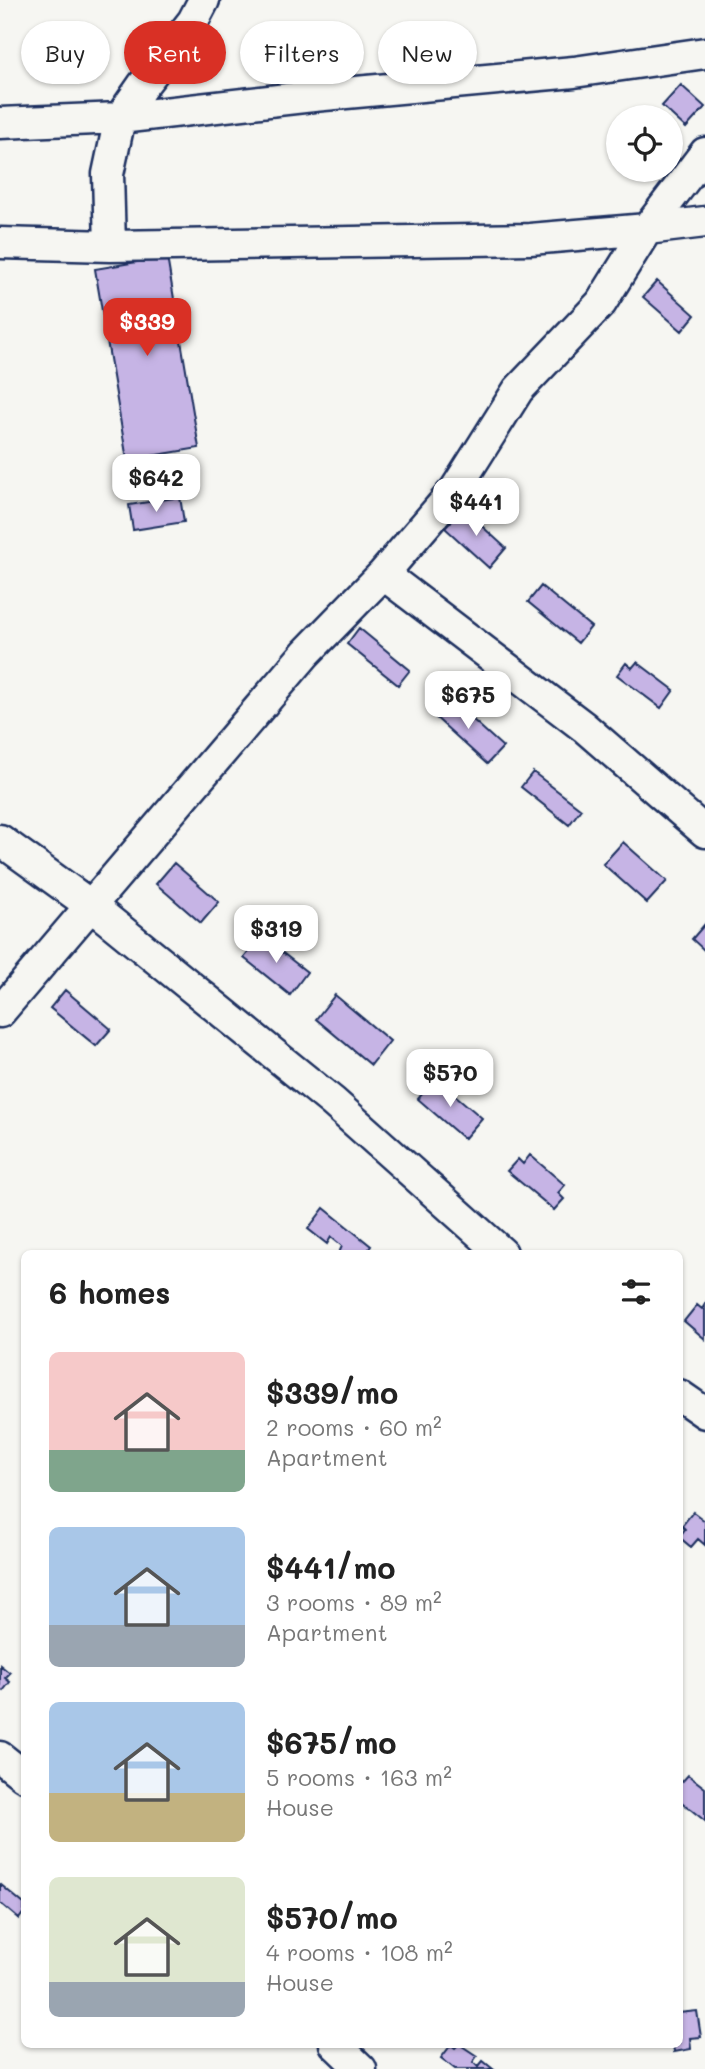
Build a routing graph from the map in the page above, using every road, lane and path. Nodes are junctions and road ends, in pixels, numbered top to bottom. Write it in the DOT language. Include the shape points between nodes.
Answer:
graph roads {
  1 [pos="204,0"];
  2 [pos="705,53"];
  3 [pos="120,118"];
  4 [pos="0,123"];
  5 [pos="705,153"];
  6 [pos="676,190"];
  7 [pos="705,220"];
  8 [pos="647,229"];
  9 [pos="0,243"];
  10 [pos="110,246"];
  11 [pos="383,574"];
  12 [pos="705,832"];
  13 [pos="0,840"];
  14 [pos="90,905"];
  15 [pos="0,1012"];
  16 [pos="499,1250"];
  17 [pos="683,1398"];
  18 [pos="705,1413"];
  19 [pos="0,1757"];
  20 [pos="21,1774"];
  21 [pos="339,2048"];
  22 [pos="361,2069"];
  1 -- 3 [label="street"];
  2 -- 3 [label="street" via="574,72"];
  3 -- 4 [label="street"];
  3 -- 10 [label="street" via="108,174"];
  5 -- 6 [label="street"];
  6 -- 7 [label="street"];
  6 -- 8 [label="street"];
  7 -- 8 [label="street"];
  8 -- 10 [label="street" via="530,239"];
  8 -- 11 [label="street" via="601,303 518,390 455,490"];
  9 -- 10 [label="street"];
  11 -- 12 [label="street" via="584,727"];
  11 -- 14 [label="street" via="306,653"];
  13 -- 14 [label="street"];
  14 -- 15 [label="street"];
  14 -- 16 [label="street" via="333,1102"];
  17 -- 18 [label="street"];
  19 -- 20 [label="street"];
  21 -- 22 [label="street"];
}
